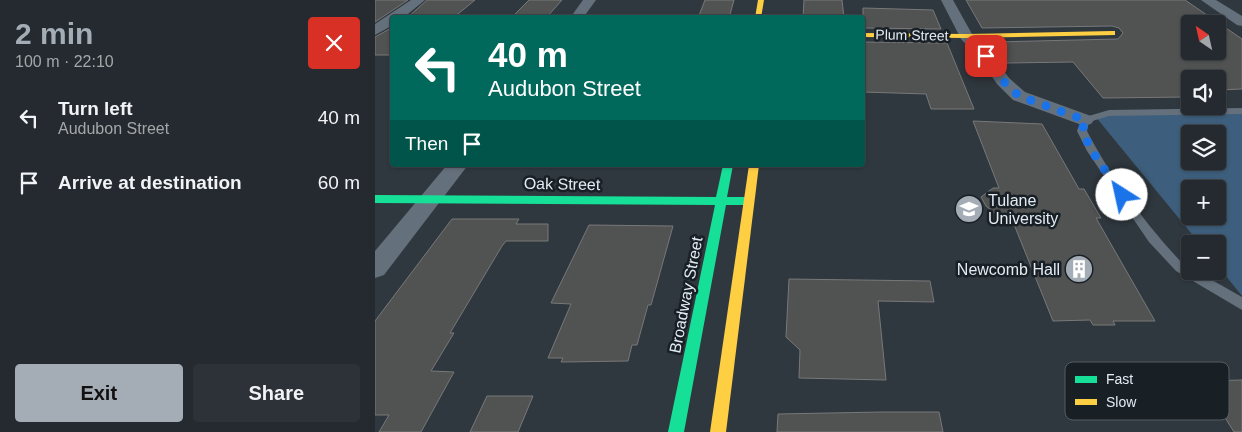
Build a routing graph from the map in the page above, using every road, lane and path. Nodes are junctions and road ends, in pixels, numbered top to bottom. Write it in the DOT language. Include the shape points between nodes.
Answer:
graph roads {
  1 [pos="419,0"];
  2 [pos="590,0"];
  3 [pos="761,0"];
  4 [pos="947,0"];
  5 [pos="1207,0"];
  6 [pos="397,15"];
  7 [pos="578,15"];
  8 [pos="758,15"];
  9 [pos="390,20"];
  10 [pos="1242,22"];
  11 [pos="375,30"];
  12 [pos="1112,33"];
  13 [pos="375,35"];
  14 [pos="390,35"];
  15 [pos="865,35"];
  16 [pos="966,36"];
  17 [pos="1242,111"];
  18 [pos="1085,120"];
  19 [pos="455,167"];
  20 [pos="728,167"];
  21 [pos="754,167"];
  22 [pos="375,198"];
  23 [pos="431,199"];
  24 [pos="721,201"];
  25 [pos="749,201"];
  26 [pos="375,268"];
  27 [pos="1242,304"];
  28 [pos="676,432"];
  29 [pos="719,432"];
  1 -- 6 [label="street"];
  2 -- 7 [label="street"];
  3 -- 8 [label="street"];
  4 -- 16 [label="street"];
  5 -- 10 [label="street"];
  9 -- 11 [label="street"];
  12 -- 16 [label="street, Plum Street"];
  13 -- 14 [label="street"];
  15 -- 16 [label="street, Plum Street"];
  16 -- 18 [label="street" via="1019,96"];
  17 -- 18 [label="lane" via="1109,113"];
  18 -- 27 [label="lane" via="1082,131 1092,151 1153,239 1180,268"];
  19 -- 23 [label="street"];
  20 -- 24 [label="street, Broadway Street"];
  21 -- 25 [label="street"];
  22 -- 23 [label="street, Oak Street"];
  23 -- 24 [label="street, Oak Street"];
  23 -- 26 [label="street"];
  24 -- 25 [label="street, Oak Street"];
  24 -- 28 [label="street, Broadway Street"];
  25 -- 29 [label="street"];
}
